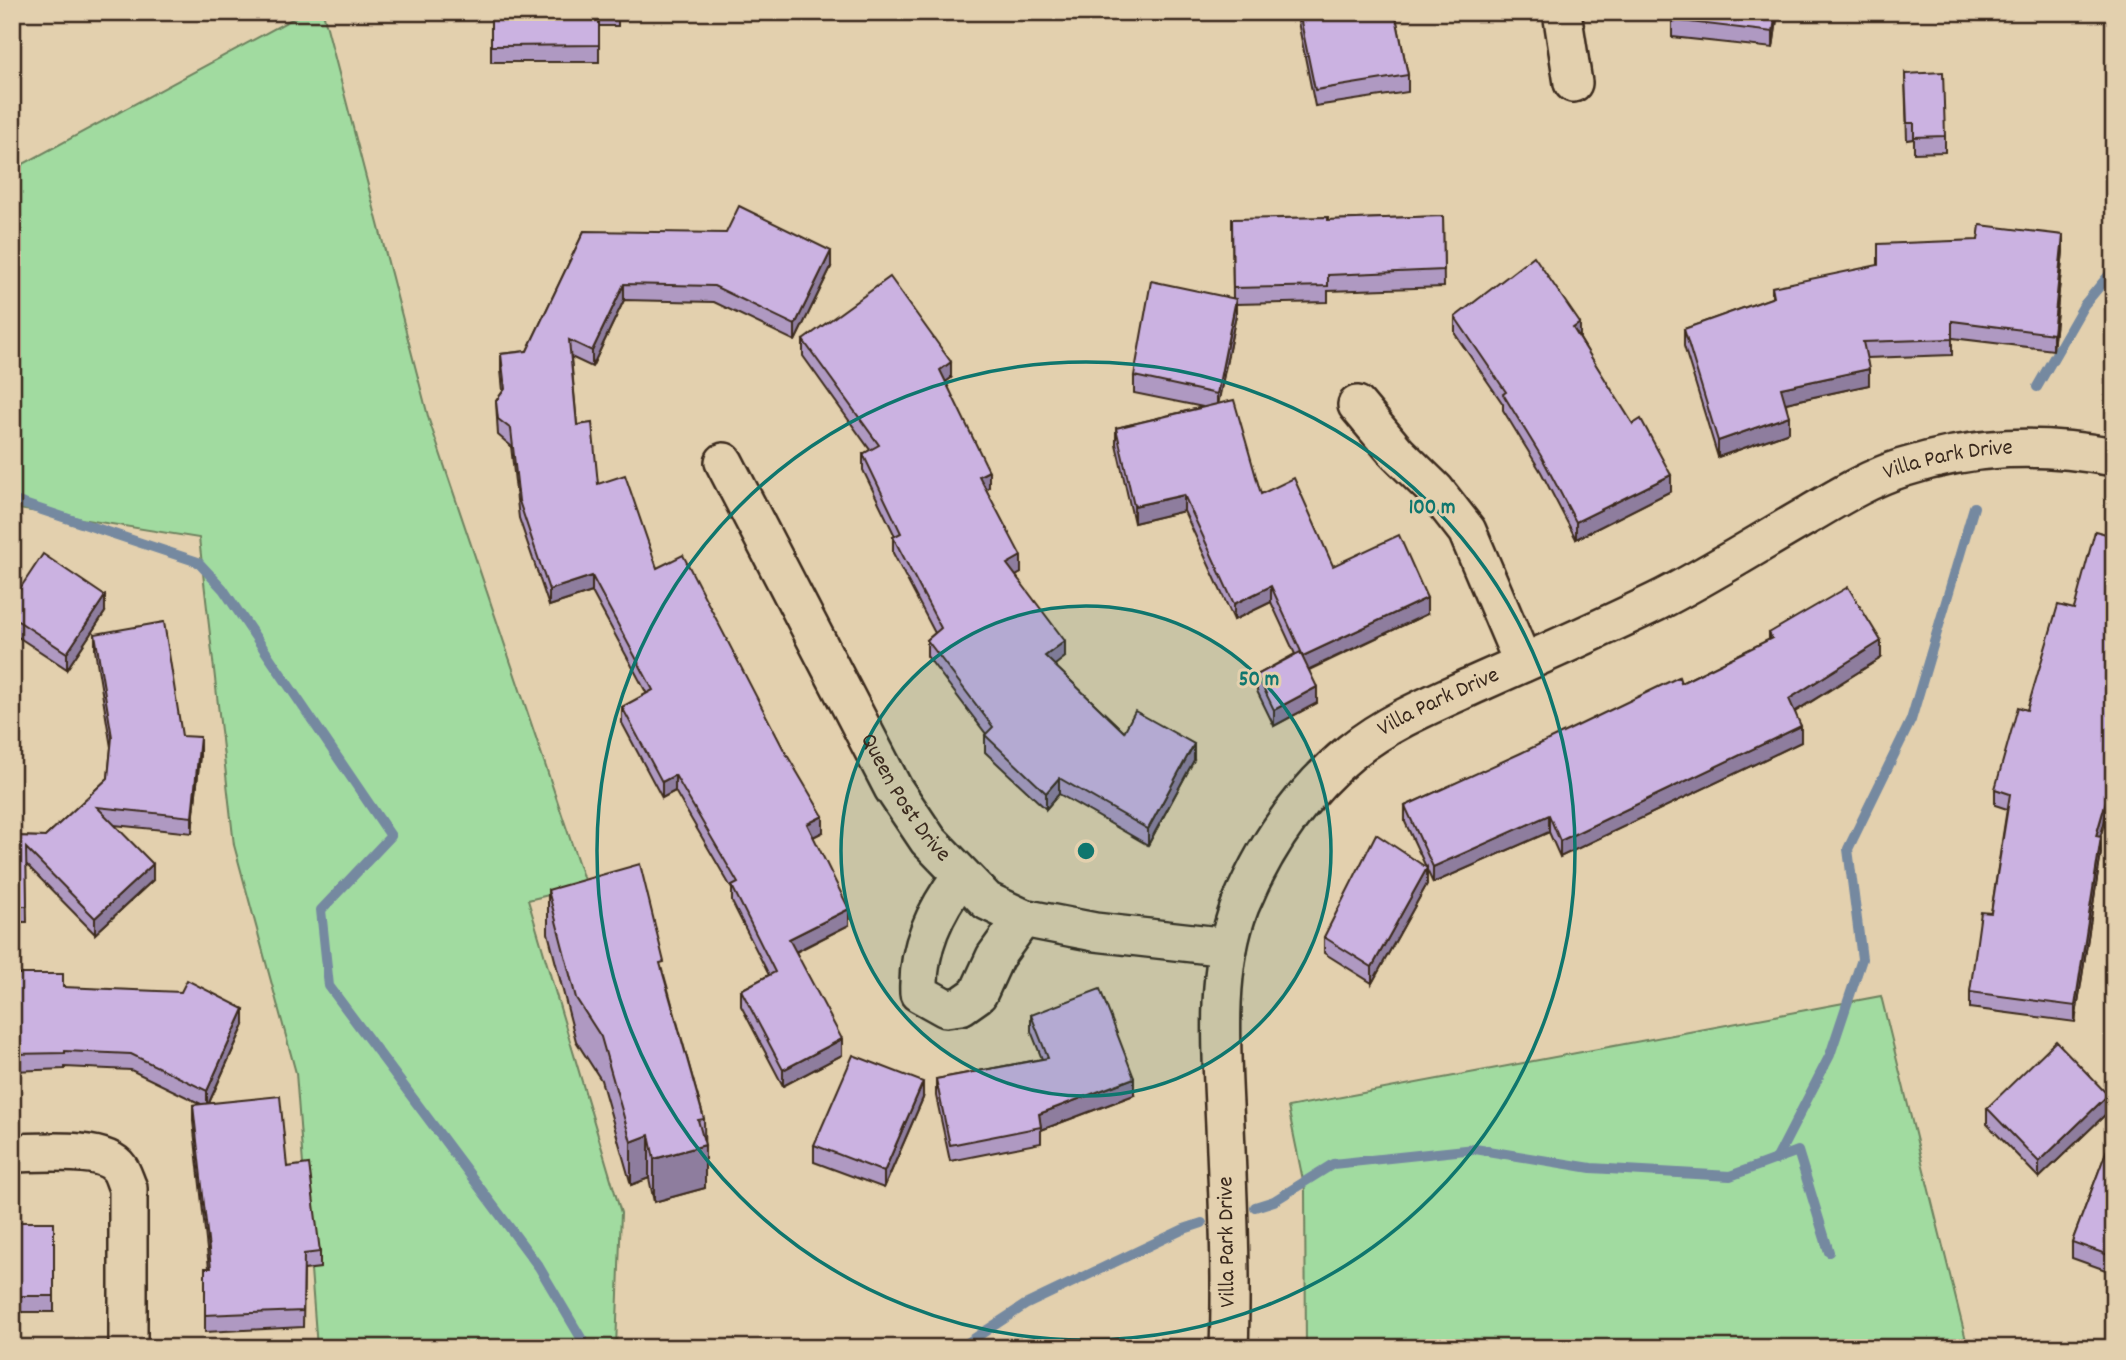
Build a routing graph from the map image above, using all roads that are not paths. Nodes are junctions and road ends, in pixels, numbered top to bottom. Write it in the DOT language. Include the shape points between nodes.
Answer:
graph roads {
  1 [pos="1562,12"];
  2 [pos="1573,83"];
  3 [pos="1357,405"];
  4 [pos="2114,457"];
  5 [pos="724,462"];
  6 [pos="1523,663"];
  7 [pos="961,876"];
  8 [pos="1023,918"];
  9 [pos="1228,947"];
  10 [pos="12,1153"];
  11 [pos="128,1348"];
  12 [pos="1229,1348"];
  1 -- 2 [label="street"];
  3 -- 6 [label="street" via="1467,531"];
  4 -- 6 [label="street, Villa Park Drive" via="2011,447 1976,450 1899,469 1826,504 1658,601"];
  5 -- 7 [label="street, Queen Post Drive" via="893,788 928,840"];
  6 -- 9 [label="street, Villa Park Drive" via="1389,726 1320,779 1292,811 1257,870"];
  7 -- 8 [label="street, Queen Post Drive" via="986,901"];
  7 -- 8 [label="street" via="932,920 922,948 919,993 946,1008 961,1006 978,994 995,957"];
  8 -- 9 [label="street, Queen Post Drive" via="1095,932"];
  9 -- 12 [label="street, Villa Park Drive" via="1223,1076"];
  10 -- 11 [label="street" via="75,1153 104,1158 118,1166 128,1188"];
}
